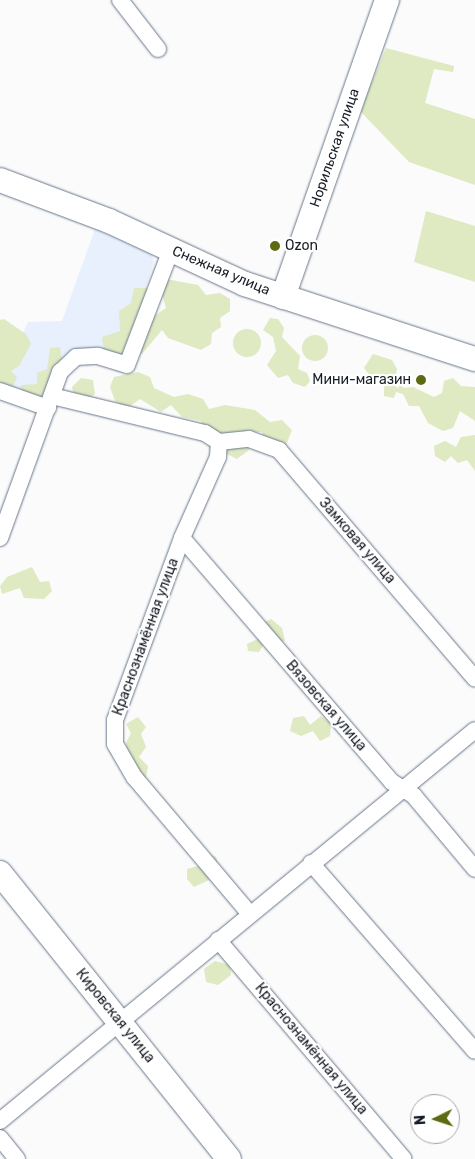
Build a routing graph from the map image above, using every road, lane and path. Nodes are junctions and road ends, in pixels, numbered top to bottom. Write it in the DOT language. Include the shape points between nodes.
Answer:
graph roads {
  1 [pos="120,0"];
  2 [pos="387,0"];
  3 [pos="158,49"];
  4 [pos="0,180"];
  5 [pos="171,250"];
  6 [pos="283,297"];
  7 [pos="475,358"];
  8 [pos="0,391"];
  9 [pos="50,402"];
  10 [pos="219,442"];
  11 [pos="0,538"];
  12 [pos="182,538"];
  13 [pos="475,679"];
  14 [pos="475,730"];
  15 [pos="403,789"];
  16 [pos="311,863"];
  17 [pos="475,869"];
  18 [pos="0,873"];
  19 [pos="249,913"];
  20 [pos="218,940"];
  21 [pos="119,1020"];
  22 [pos="475,1051"];
  23 [pos="0,1121"];
  24 [pos="0,1138"];
  25 [pos="17,1159"];
  26 [pos="229,1159"];
  27 [pos="404,1159"];
  1 -- 3 [label="street"];
  2 -- 6 [label="street, Норильская улица"];
  4 -- 5 [label="street, Снежная улица"];
  5 -- 6 [label="street, Снежная улица" via="245,284"];
  5 -- 9 [label="street" via="127,365 98,356 76,357 60,372"];
  6 -- 7 [label="street, Снежная улица"];
  8 -- 9 [label="street"];
  9 -- 10 [label="street" via="205,433"];
  9 -- 11 [label="street"];
  10 -- 12 [label="street, Краснознамённая улица" via="218,457"];
  10 -- 13 [label="street, Замковая улица" via="249,439 279,450"];
  12 -- 15 [label="street, Вязовская улица" via="392,782"];
  12 -- 19 [label="street, Краснознамённая улица" via="115,720 115,744 135,778"];
  14 -- 15 [label="street"];
  15 -- 16 [label="street"];
  15 -- 17 [label="street, Вязовская улица"];
  16 -- 19 [label="street"];
  16 -- 22 [label="street"];
  18 -- 21 [label="street, Кировская улица"];
  19 -- 20 [label="street"];
  20 -- 21 [label="street"];
  20 -- 27 [label="street, Краснознамённая улица"];
  21 -- 23 [label="street"];
  21 -- 26 [label="street, Кировская улица"];
  24 -- 25 [label="street"];
}
